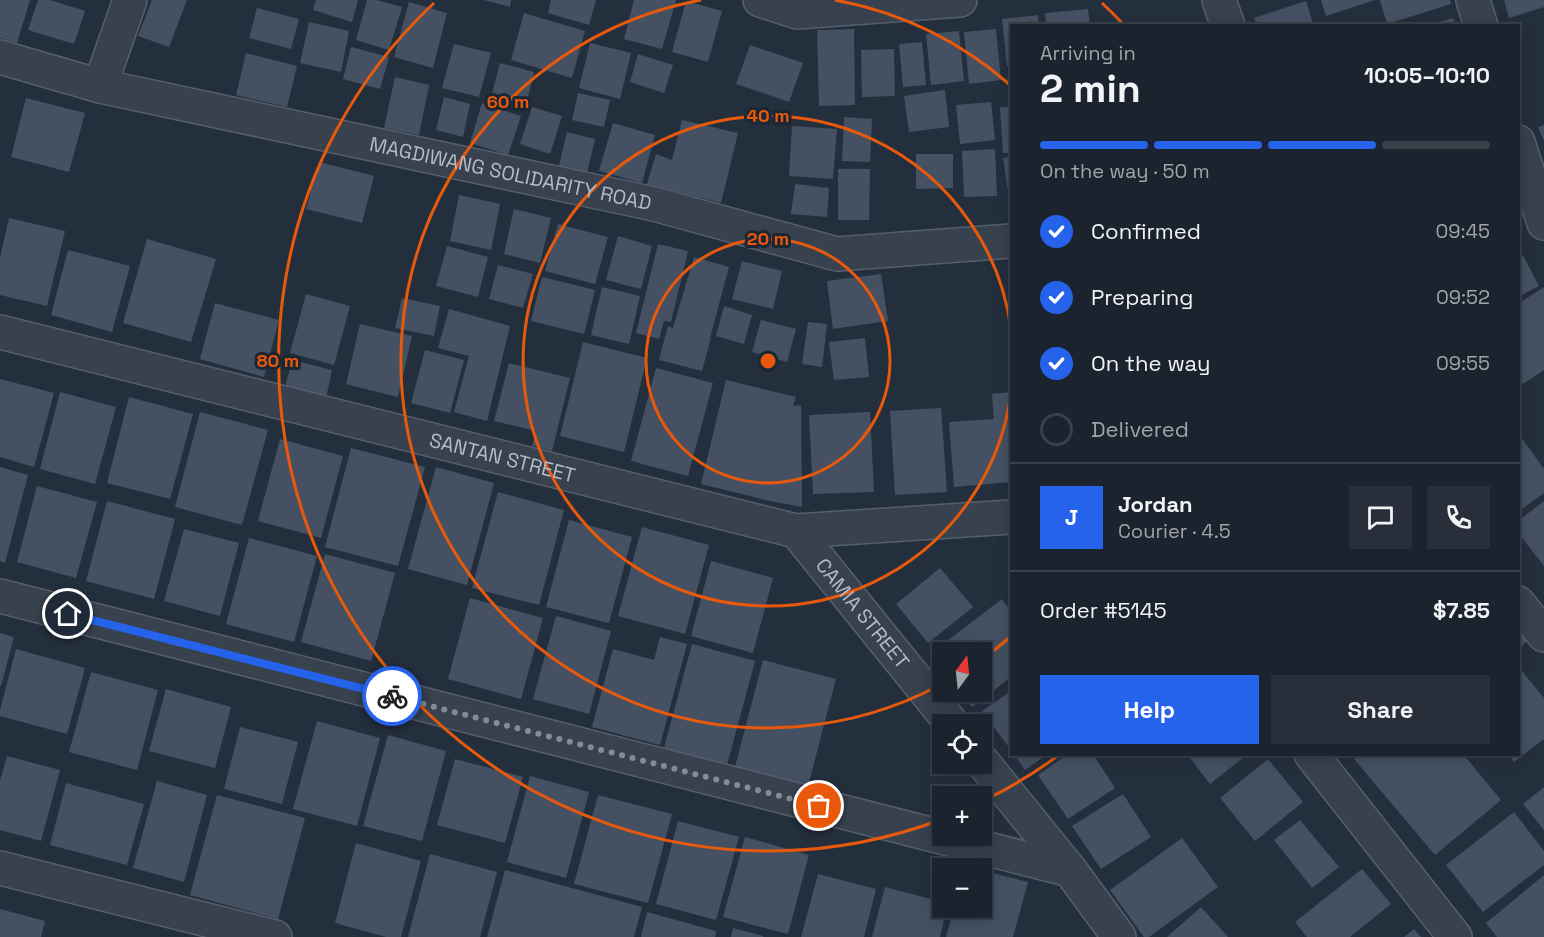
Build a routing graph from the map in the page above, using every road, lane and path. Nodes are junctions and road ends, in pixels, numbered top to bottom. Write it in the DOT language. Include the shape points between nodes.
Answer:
graph roads {
  1 [pos="130,0"];
  2 [pos="760,0"];
  3 [pos="960,0"];
  4 [pos="1219,0"];
  5 [pos="1473,0"];
  6 [pos="1227,24"];
  7 [pos="1480,24"];
  8 [pos="0,57"];
  9 [pos="100,86"];
  10 [pos="1520,148"];
  11 [pos="1544,224"];
  12 [pos="1520,234"];
  13 [pos="1010,241"];
  14 [pos="0,332"];
  15 [pos="1010,517"];
  16 [pos="796,531"];
  17 [pos="0,596"];
  18 [pos="1520,605"];
  19 [pos="1544,635"];
  20 [pos="944,714"];
  21 [pos="1313,756"];
  22 [pos="992,774"];
  23 [pos="0,868"];
  24 [pos="1070,870"];
  25 [pos="275,937"];
  26 [pos="1119,937"];
  27 [pos="1455,937"];
  1 -- 9 [label="street"];
  2 -- 3 [label="street" via="797,12"];
  4 -- 6 [label="street"];
  5 -- 7 [label="street"];
  8 -- 9 [label="street, MAGDIWANG SOLIDARITY ROAD"];
  9 -- 13 [label="street, MAGDIWANG SOLIDARITY ROAD" via="654,204 837,254"];
  10 -- 11 [label="street"];
  11 -- 12 [label="street"];
  14 -- 16 [label="street, SANTAN STREET"];
  15 -- 16 [label="street, SANTAN STREET"];
  16 -- 20 [label="street, CAMIA STREET"];
  17 -- 24 [label="street"];
  18 -- 19 [label="street"];
  21 -- 27 [label="street"];
  22 -- 24 [label="street"];
  23 -- 25 [label="street"];
  24 -- 26 [label="street"];
}
